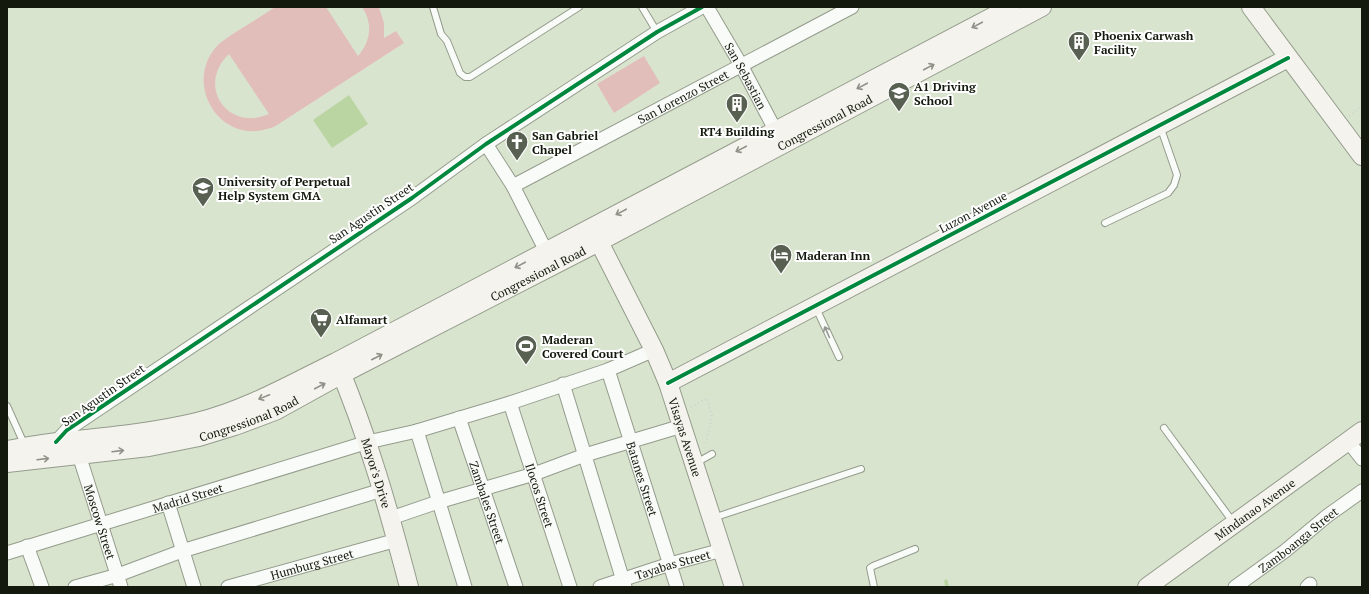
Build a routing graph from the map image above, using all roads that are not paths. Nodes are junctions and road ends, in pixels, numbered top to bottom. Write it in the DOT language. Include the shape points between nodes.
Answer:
graph roads {
  1 [pos="433,7"];
  2 [pos="579,7"];
  3 [pos="642,7"];
  4 [pos="702,7"];
  5 [pos="707,7"];
  6 [pos="852,7"];
  7 [pos="1012,7"];
  8 [pos="1042,7"];
  9 [pos="1252,7"];
  10 [pos="657,32"];
  11 [pos="1288,58"];
  12 [pos="741,65"];
  13 [pos="1160,125"];
  14 [pos="779,138"];
  15 [pos="486,144"];
  16 [pos="1361,154"];
  17 [pos="513,186"];
  18 [pos="1105,223"];
  19 [pos="596,235"];
  20 [pos="546,251"];
  21 [pos="815,306"];
  22 [pos="654,350"];
  23 [pos="839,357"];
  24 [pos="339,368"];
  25 [pos="608,370"];
  26 [pos="668,383"];
  27 [pos="563,384"];
  28 [pos="510,403"];
  29 [pos="7,406"];
  30 [pos="460,418"];
  31 [pos="680,420"];
  32 [pos="1164,428"];
  33 [pos="417,431"];
  34 [pos="1362,431"];
  35 [pos="631,440"];
  36 [pos="56,442"];
  37 [pos="368,442"];
  38 [pos="1348,442"];
  39 [pos="25,447"];
  40 [pos="79,448"];
  41 [pos="7,450"];
  42 [pos="712,454"];
  43 [pos="585,455"];
  44 [pos="1362,459"];
  45 [pos="7,464"];
  46 [pos="694,464"];
  47 [pos="861,469"];
  48 [pos="534,474"];
  49 [pos="484,489"];
  50 [pos="382,490"];
  51 [pos="1362,491"];
  52 [pos="438,502"];
  53 [pos="168,503"];
  54 [pos="391,518"];
  55 [pos="712,518"];
  56 [pos="102,524"];
  57 [pos="1234,524"];
  58 [pos="397,540"];
  59 [pos="27,546"];
  60 [pos="915,549"];
  61 [pos="722,550"];
  62 [pos="182,551"];
  63 [pos="7,553"];
  64 [pos="670,564"];
  65 [pos="120,581"];
  66 [pos="624,583"];
  67 [pos="1156,584"];
  68 [pos="42,587"];
  69 [pos="76,587"];
  70 [pos="194,587"];
  71 [pos="228,587"];
  72 [pos="409,587"];
  73 [pos="465,587"];
  74 [pos="516,587"];
  75 [pos="570,587"];
  76 [pos="600,587"];
  77 [pos="677,587"];
  78 [pos="734,587"];
  79 [pos="874,587"];
  80 [pos="1234,587"];
  1 -- 2 [label="lane" via="441,34 460,73 470,77"];
  3 -- 10 [label="lane"];
  4 -- 10 [label="street, San Agustin Street"];
  5 -- 12 [label="street, San Sebastian"];
  6 -- 12 [label="street, San Lorenzo Street"];
  7 -- 14 [label="main road, Congressional Road, one-way"];
  14 -- 8 [label="main road, Congressional Road, one-way"];
  9 -- 11 [label="main road"];
  10 -- 15 [label="street, San Agustin Street"];
  11 -- 13 [label="main road, Luzon Avenue"];
  11 -- 16 [label="main road"];
  12 -- 14 [label="street, San Sebastian"];
  12 -- 17 [label="street, San Lorenzo Street"];
  13 -- 18 [label="lane" via="1177,175 1174,185 1168,193"];
  13 -- 21 [label="main road, Luzon Avenue"];
  14 -- 19 [label="main road, Congressional Road"];
  15 -- 17 [label="street"];
  15 -- 36 [label="street, San Agustin Street" via="412,198 67,430"];
  17 -- 20 [label="street"];
  19 -- 20 [label="main road, Congressional Road"];
  19 -- 22 [label="main road, Visayas Avenue"];
  24 -- 19 [label="main road, Congressional Road, one-way"];
  20 -- 24 [label="main road, Congressional Road, one-way"];
  23 -- 21 [label="lane, one-way"];
  21 -- 26 [label="main road, Luzon Avenue"];
  22 -- 25 [label="street"];
  22 -- 26 [label="main road, Visayas Avenue"];
  24 -- 37 [label="main road, Mayor's Drive"];
  24 -- 40 [label="main road, Congressional Road" via="275,411 235,426 199,437 149,447"];
  25 -- 27 [label="street"];
  25 -- 35 [label="street, Batanes Street"];
  26 -- 31 [label="main road, Visayas Avenue"];
  27 -- 28 [label="street"];
  27 -- 43 [label="street"];
  28 -- 30 [label="street"];
  28 -- 48 [label="street, Ilocos Street"];
  29 -- 39 [label="lane"];
  30 -- 33 [label="street"];
  30 -- 49 [label="street, Zambales Street"];
  31 -- 35 [label="street"];
  31 -- 46 [label="main road, Visayas Avenue"];
  32 -- 57 [label="lane"];
  33 -- 37 [label="street"];
  33 -- 52 [label="street"];
  34 -- 38 [label="main road, Mindanao Avenue"];
  35 -- 43 [label="street"];
  35 -- 64 [label="street, Batanes Street"];
  36 -- 39 [label="main road, Congressional Road"];
  36 -- 40 [label="main road, Congressional Road"];
  37 -- 50 [label="main road, Mayor's Drive"];
  37 -- 53 [label="street, Madrid Street"];
  38 -- 44 [label="street"];
  38 -- 57 [label="main road, Mindanao Avenue"];
  39 -- 41 [label="main road, Congressional Road"];
  45 -- 40 [label="main road, Congressional Road, one-way"];
  40 -- 56 [label="street, Moscow Street"];
  42 -- 46 [label="lane"];
  43 -- 48 [label="street"];
  43 -- 66 [label="street"];
  46 -- 55 [label="main road, Visayas Avenue"];
  47 -- 55 [label="lane"];
  48 -- 49 [label="street"];
  48 -- 75 [label="street, Ilocos Street"];
  49 -- 52 [label="street"];
  49 -- 74 [label="street, Zambales Street"];
  50 -- 54 [label="main road, Mayor's Drive"];
  50 -- 62 [label="street"];
  51 -- 80 [label="street, Zamboanga Street"];
  52 -- 54 [label="street"];
  52 -- 73 [label="street"];
  53 -- 56 [label="street, Madrid Street"];
  53 -- 62 [label="street"];
  54 -- 58 [label="main road, Mayor's Drive"];
  55 -- 61 [label="main road, Visayas Avenue"];
  56 -- 59 [label="street, Madrid Street"];
  56 -- 65 [label="street, Moscow Street"];
  57 -- 67 [label="main road, Mindanao Avenue"];
  58 -- 71 [label="street, Humburg Street"];
  58 -- 72 [label="main road, Mayor's Drive"];
  59 -- 63 [label="street, Madrid Street"];
  59 -- 68 [label="street"];
  60 -- 79 [label="lane" via="870,568"];
  61 -- 64 [label="street, Tayabas Street"];
  61 -- 78 [label="main road, Visayas Avenue"];
  62 -- 65 [label="street"];
  62 -- 70 [label="street"];
  64 -- 66 [label="street, Tayabas Street"];
  64 -- 77 [label="street, Batanes Street"];
  65 -- 69 [label="street"];
  66 -- 76 [label="street, Tayabas Street"];
}
